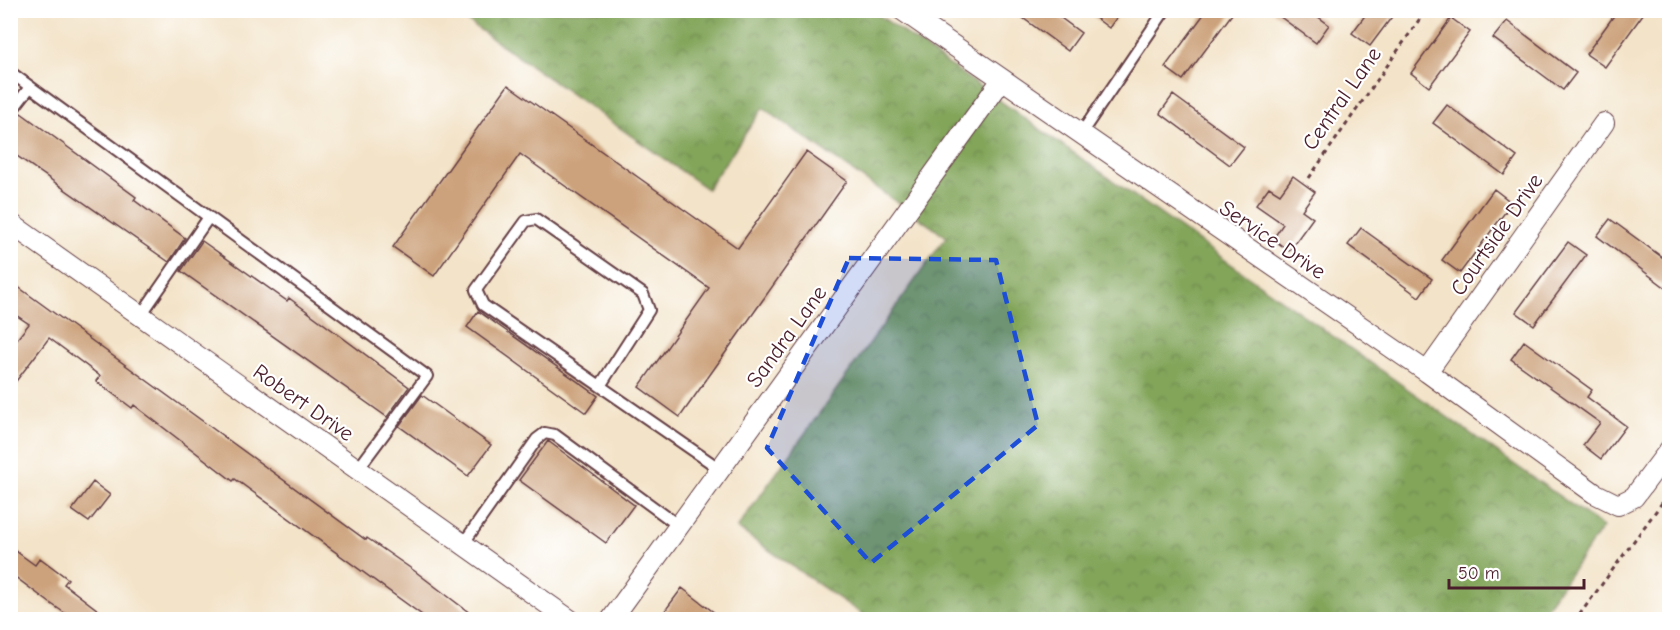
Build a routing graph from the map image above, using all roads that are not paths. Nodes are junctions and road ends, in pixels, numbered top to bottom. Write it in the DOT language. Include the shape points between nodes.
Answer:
graph roads {
  1 [pos="902,10"];
  2 [pos="1165,10"];
  3 [pos="10,72"];
  4 [pos="1000,81"];
  5 [pos="30,87"];
  6 [pos="10,113"];
  7 [pos="1604,123"];
  8 [pos="1080,135"];
  9 [pos="209,217"];
  10 [pos="10,223"];
  11 [pos="141,315"];
  12 [pos="1426,372"];
  13 [pos="600,386"];
  14 [pos="1670,449"];
  15 [pos="720,469"];
  16 [pos="358,470"];
  17 [pos="679,526"];
  18 [pos="463,544"];
  19 [pos="570,620"];
  20 [pos="611,620"];
  1 -- 4 [label="street, Service Drive"];
  2 -- 8 [label="lane"];
  3 -- 5 [label="lane"];
  4 -- 8 [label="street, Service Drive"];
  4 -- 15 [label="street, Sandra Lane"];
  5 -- 6 [label="lane"];
  5 -- 9 [label="lane"];
  7 -- 12 [label="street, Courtside Drive"];
  8 -- 12 [label="street, Service Drive"];
  9 -- 11 [label="lane"];
  9 -- 16 [label="lane" via="427,376"];
  10 -- 11 [label="street, Robert Drive"];
  11 -- 16 [label="street, Robert Drive"];
  12 -- 14 [label="street, Service Drive" via="1594,494 1618,505 1634,497"];
  13 -- 13 [label="lane" via="483,305 476,290 526,221 536,219 643,294 649,310"];
  13 -- 15 [label="lane"];
  15 -- 17 [label="street, Sandra Lane"];
  16 -- 18 [label="street, Robert Drive"];
  17 -- 18 [label="lane" via="555,435 545,432"];
  17 -- 20 [label="street, Sandra Lane"];
  18 -- 19 [label="street, Robert Drive"];
}
